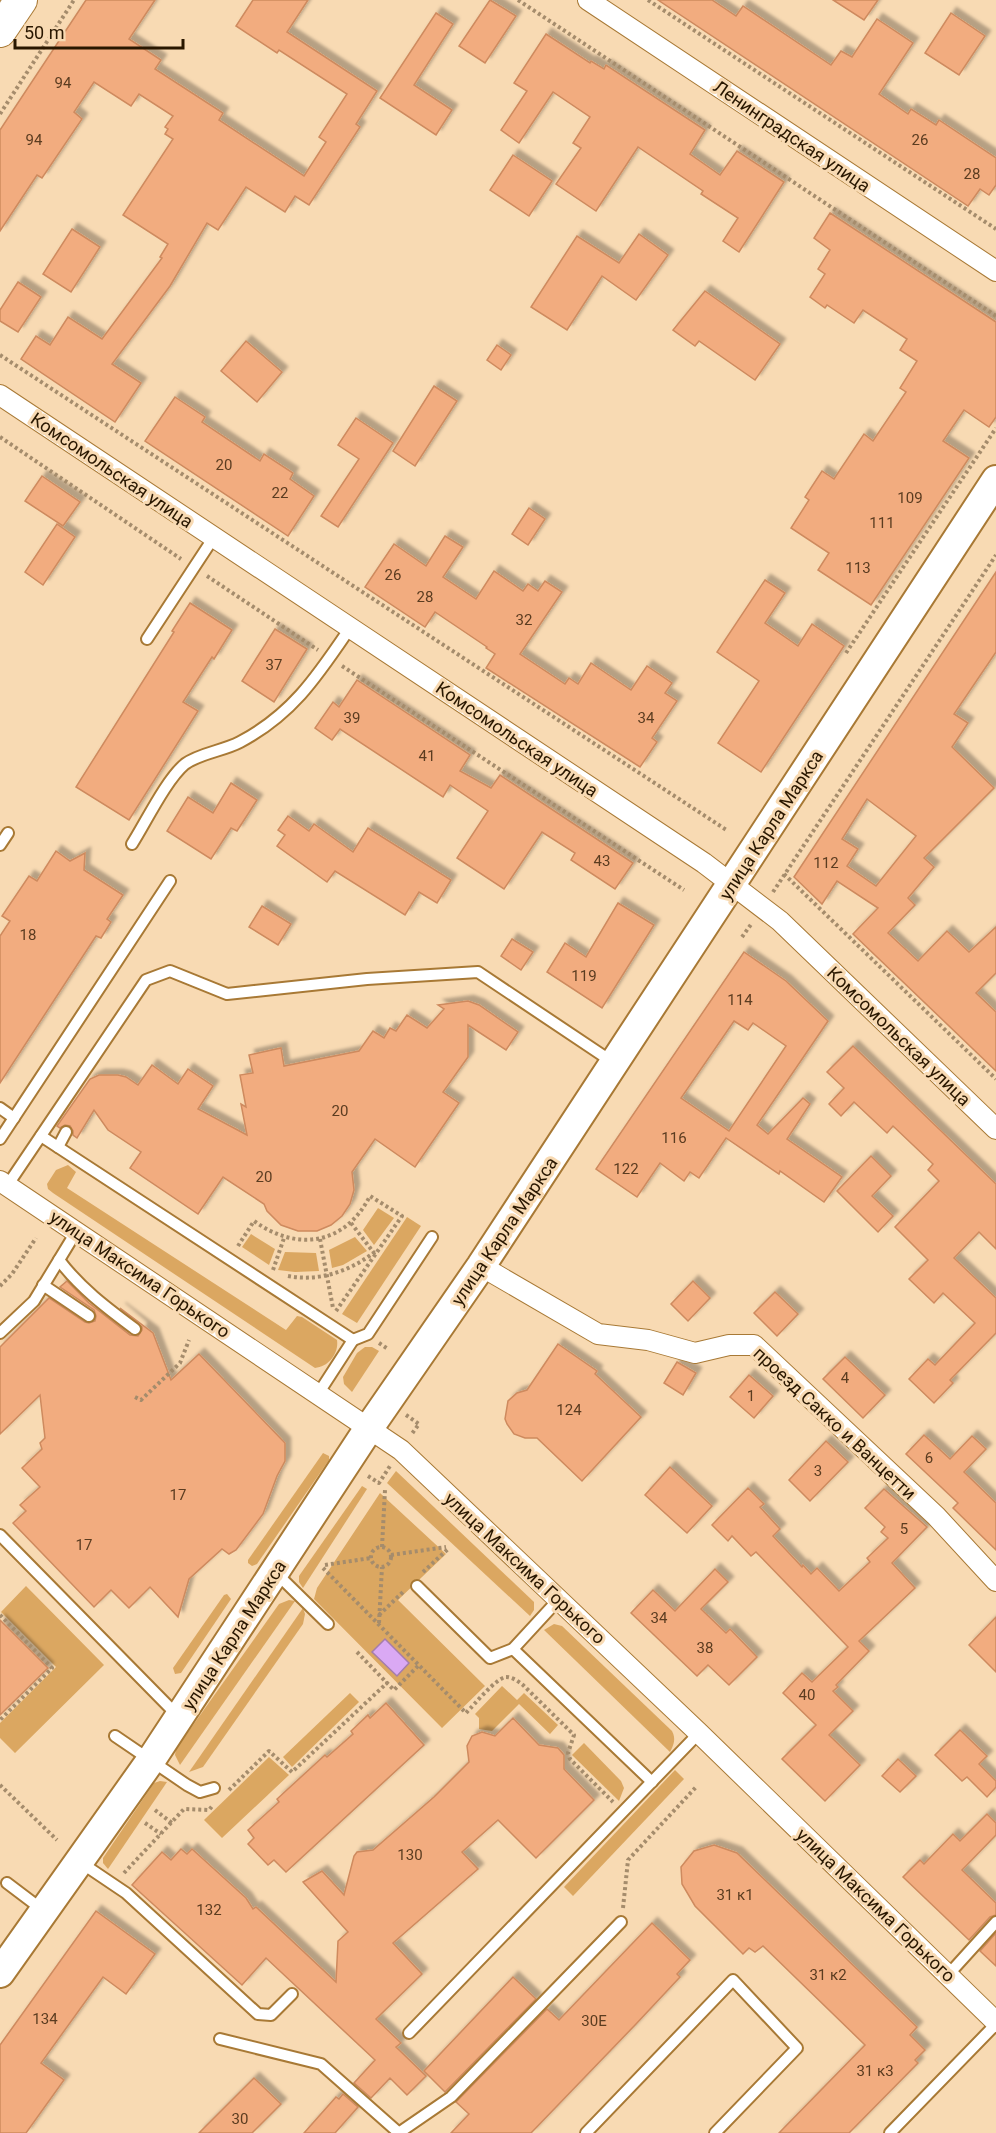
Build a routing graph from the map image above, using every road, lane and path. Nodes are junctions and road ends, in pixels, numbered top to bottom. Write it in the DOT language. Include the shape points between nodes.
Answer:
graph roads {
  1 [pos="21,0"];
  2 [pos="74,0"];
  3 [pos="518,0"];
  4 [pos="588,0"];
  5 [pos="648,0"];
  6 [pos="0,31"];
  7 [pos="0,114"];
  8 [pos="996,229"];
  9 [pos="996,271"];
  10 [pos="996,316"];
  11 [pos="0,354"];
  12 [pos="0,396"];
  13 [pos="996,428"];
  14 [pos="996,480"];
  15 [pos="214,537"];
  16 [pos="996,555"];
  17 [pos="350,628"];
  18 [pos="147,639"];
  19 [pos="846,653"];
  20 [pos="728,831"];
  21 [pos="8,833"];
  22 [pos="132,844"];
  23 [pos="0,845"];
  24 [pos="784,874"];
  25 [pos="171,881"];
  26 [pos="732,885"];
  27 [pos="762,908"];
  28 [pos="742,937"];
  29 [pos="615,1063"];
  30 [pos="996,1079"];
  31 [pos="0,1108"];
  32 [pos="14,1118"];
  33 [pos="996,1129"];
  34 [pos="66,1132"];
  35 [pos="40,1136"];
  36 [pos="0,1139"];
  37 [pos="58,1147"];
  38 [pos="4,1184"];
  39 [pos="351,1223"];
  40 [pos="76,1232"];
  41 [pos="432,1237"];
  42 [pos="36,1238"];
  43 [pos="284,1238"];
  44 [pos="320,1239"];
  45 [pos="382,1244"];
  46 [pos="236,1249"];
  47 [pos="374,1253"];
  48 [pos="59,1260"];
  49 [pos="481,1266"];
  50 [pos="278,1274"];
  51 [pos="327,1275"];
  52 [pos="286,1276"];
  53 [pos="0,1286"];
  54 [pos="43,1286"];
  55 [pos="89,1316"];
  56 [pos="135,1329"];
  57 [pos="0,1334"];
  58 [pos="189,1340"];
  59 [pos="353,1340"];
  60 [pos="162,1380"];
  61 [pos="166,1384"];
  62 [pos="318,1394"];
  63 [pos="135,1397"];
  64 [pos="369,1428"];
  65 [pos="394,1459"];
  66 [pos="379,1483"];
  67 [pos="385,1490"];
  68 [pos="0,1535"];
  69 [pos="382,1547"];
  70 [pos="446,1548"];
  71 [pos="391,1555"];
  72 [pos="371,1558"];
  73 [pos="382,1567"];
  74 [pos="275,1572"];
  75 [pos="996,1581"];
  76 [pos="417,1587"];
  77 [pos="559,1599"];
  78 [pos="0,1615"];
  79 [pos="328,1624"];
  80 [pos="379,1624"];
  81 [pos="513,1648"];
  82 [pos="357,1652"];
  83 [pos="419,1665"];
  84 [pos="387,1683"];
  85 [pos="179,1718"];
  86 [pos="0,1720"];
  87 [pos="699,1733"];
  88 [pos="115,1736"];
  89 [pos="151,1760"];
  90 [pos="652,1782"];
  91 [pos="0,1785"];
  92 [pos="698,1786"];
  93 [pos="214,1788"];
  94 [pos="224,1795"];
  95 [pos="216,1803"];
  96 [pos="155,1810"];
  97 [pos="623,1811"];
  98 [pos="145,1823"];
  99 [pos="172,1823"];
  100 [pos="161,1834"];
  101 [pos="57,1840"];
  102 [pos="79,1862"];
  103 [pos="121,1876"];
  104 [pos="7,1883"];
  105 [pos="44,1911"];
  106 [pos="621,1922"];
  107 [pos="996,1922"];
  108 [pos="0,1973"];
  109 [pos="948,1975"];
  110 [pos="292,1994"];
  111 [pos="996,2023"];
  112 [pos="409,2033"];
  113 [pos="220,2039"];
  114 [pos="399,2133"];
  115 [pos="586,2133"];
  116 [pos="715,2133"];
  117 [pos="890,2133"];
  1 -- 6 [label="main road"];
  2 -- 7 [label="path"];
  3 -- 10 [label="path"];
  4 -- 9 [label="street, Ленинградская улица"];
  5 -- 8 [label="path"];
  11 -- 20 [label="path"];
  12 -- 15 [label="street, Комсомольская улица"];
  13 -- 19 [label="path"];
  14 -- 26 [label="main road, улица Карла Маркса"];
  15 -- 17 [label="street, Комсомольская улица"];
  15 -- 18 [label="lane"];
  16 -- 24 [label="path"];
  17 -- 22 [label="lane" via="319,673 269,725 239,743 187,763 175,774"];
  17 -- 26 [label="street, Комсомольская улица"];
  21 -- 23 [label="lane"];
  24 -- 27 [label="path"];
  24 -- 30 [label="path"];
  25 -- 32 [label="lane"];
  26 -- 27 [label="street, Комсомольская улица"];
  26 -- 29 [label="main road, улица Карла Маркса"];
  27 -- 28 [label="path"];
  27 -- 33 [label="street, Комсомольская улица"];
  29 -- 35 [label="lane" via="478,972 227,994 170,971 146,980"];
  29 -- 49 [label="main road, улица Карла Маркса"];
  31 -- 32 [label="lane"];
  32 -- 36 [label="lane"];
  34 -- 37 [label="lane"];
  35 -- 37 [label="lane"];
  35 -- 38 [label="lane"];
  37 -- 59 [label="lane"];
  38 -- 40 [label="street, улица Максима Горького"];
  39 -- 44 [label="path"];
  39 -- 45 [label="path" via="370,1196 402,1216"];
  39 -- 47 [label="path"];
  40 -- 48 [label="lane"];
  40 -- 62 [label="street, улица Максима Горького"];
  41 -- 59 [label="lane" via="368,1334"];
  42 -- 53 [label="path"];
  43 -- 44 [label="path"];
  43 -- 46 [label="path" via="254,1221"];
  43 -- 50 [label="path" via="272,1273"];
  44 -- 51 [label="path"];
  45 -- 47 [label="path"];
  45 -- 51 [label="path" via="334,1315"];
  47 -- 51 [label="path" via="345,1270"];
  48 -- 54 [label="lane"];
  48 -- 56 [label="lane" via="89,1293"];
  49 -- 64 [label="main road, улица Карла Маркса"];
  49 -- 75 [label="street, проезд Сакко и Ванцетти" via="598,1334 648,1340 695,1353 729,1345 754,1345 936,1516"];
  51 -- 52 [label="path"];
  54 -- 55 [label="lane"];
  54 -- 57 [label="lane" via="34,1301"];
  58 -- 60 [label="path" via="180,1363"];
  59 -- 62 [label="lane"];
  60 -- 61 [label="path"];
  60 -- 63 [label="path" via="141,1400"];
  62 -- 64 [label="street, улица Максима Горького"];
  64 -- 74 [label="main road, улица Карла Маркса"];
  64 -- 77 [label="street, улица Максима Горького" via="401,1450"];
  65 -- 66 [label="path"];
  67 -- 69 [label="path"];
  68 -- 85 [label="lane"];
  69 -- 71 [label="path"];
  69 -- 72 [label="path" via="373,1550"];
  70 -- 71 [label="path"];
  71 -- 73 [label="path" via="389,1563"];
  72 -- 73 [label="path"];
  72 -- 80 [label="path" via="324,1566"];
  73 -- 80 [label="path"];
  74 -- 79 [label="lane"];
  74 -- 85 [label="main road, улица Карла Маркса"];
  76 -- 81 [label="lane" via="490,1658"];
  77 -- 81 [label="lane"];
  77 -- 87 [label="street, улица Максима Горького"];
  78 -- 86 [label="path" via="52,1668"];
  80 -- 83 [label="path"];
  81 -- 90 [label="lane"];
  82 -- 84 [label="path"];
  83 -- 84 [label="path" via="394,1690"];
  83 -- 97 [label="path" via="466,1713 498,1681 506,1677 515,1679 574,1735 570,1759"];
  84 -- 94 [label="path" via="292,1772 270,1751"];
  85 -- 89 [label="main road, улица Карла Маркса"];
  87 -- 90 [label="lane"];
  87 -- 109 [label="street, улица Максима Горького"];
  88 -- 89 [label="lane"];
  89 -- 93 [label="lane" via="200,1792"];
  89 -- 102 [label="main road, улица Карла Маркса"];
  90 -- 97 [label="lane"];
  91 -- 101 [label="path"];
  92 -- 106 [label="path" via="628,1860"];
  95 -- 99 [label="path" via="208,1810 184,1809"];
  96 -- 99 [label="path"];
  97 -- 112 [label="lane"];
  98 -- 100 [label="path"];
  99 -- 100 [label="path"];
  100 -- 103 [label="path"];
  102 -- 105 [label="main road, улица Карла Маркса"];
  102 -- 110 [label="lane" via="126,1893 258,2014 271,2015"];
  104 -- 105 [label="lane"];
  105 -- 108 [label="main road, улица Карла Маркса"];
  106 -- 114 [label="lane" via="451,2097"];
  107 -- 109 [label="lane"];
  109 -- 111 [label="street, улица Максима Горького"];
  111 -- 117 [label="lane"];
  113 -- 114 [label="lane" via="321,2064"];
  115 -- 116 [label="lane" via="733,1980 797,2048"];
}
